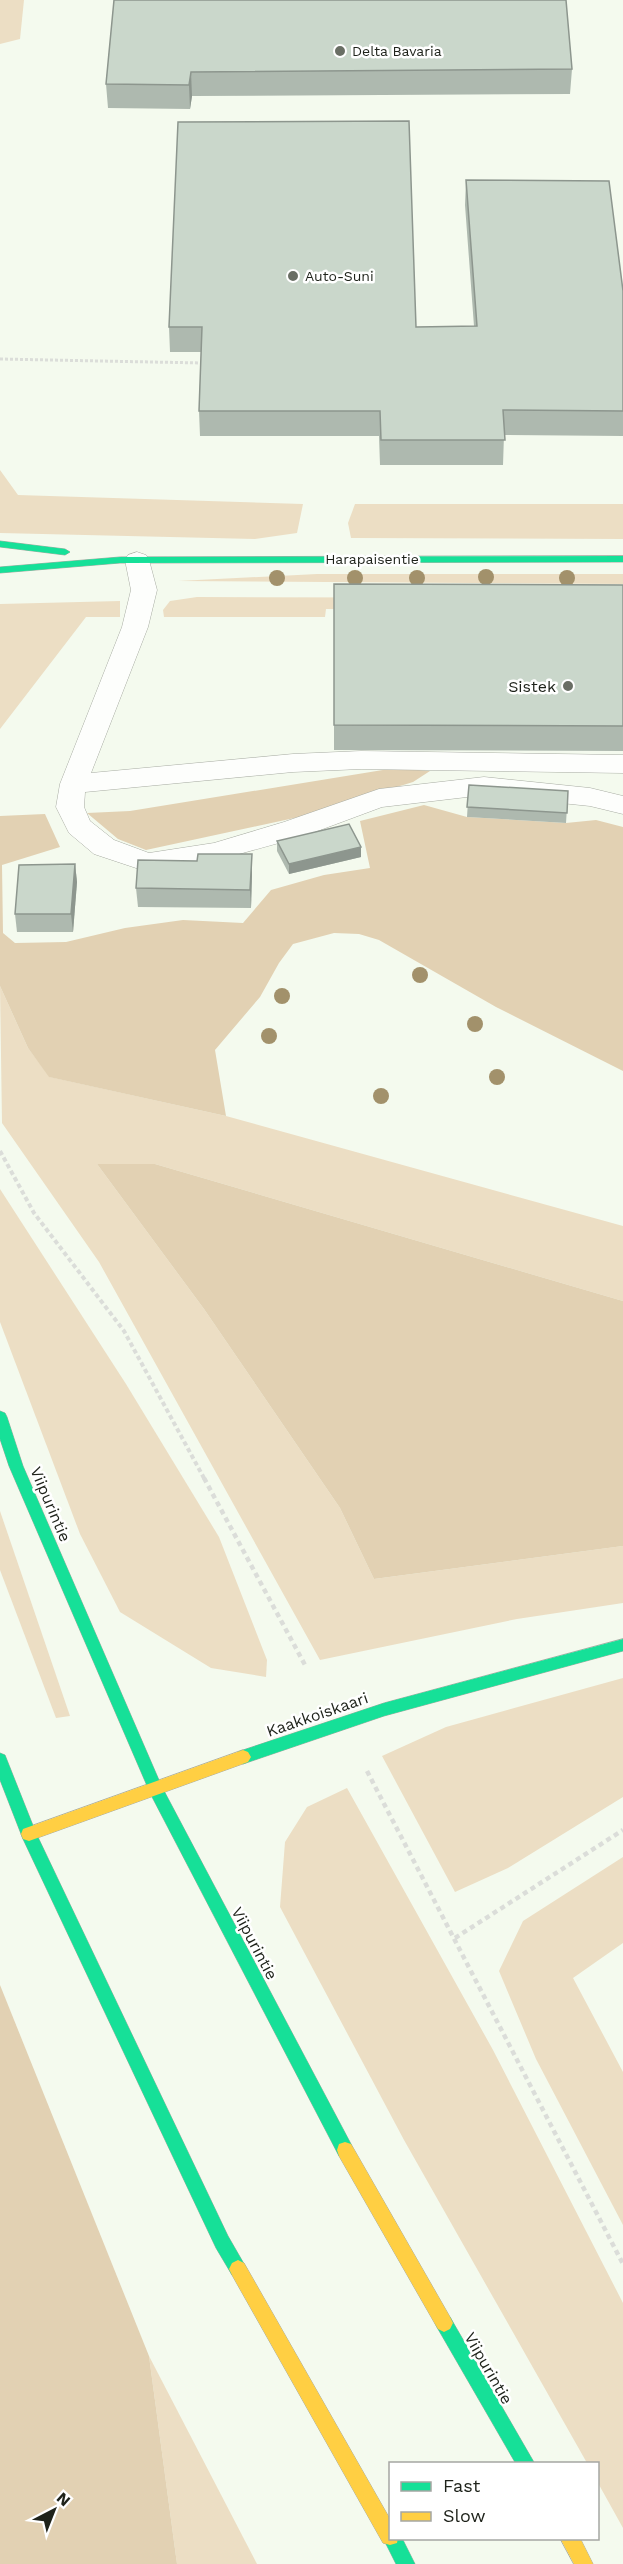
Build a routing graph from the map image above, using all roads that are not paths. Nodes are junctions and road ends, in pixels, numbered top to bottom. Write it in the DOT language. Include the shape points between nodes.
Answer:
graph roads {
  1 [pos="0,544"];
  2 [pos="623,559"];
  3 [pos="129,560"];
  4 [pos="0,570"];
  5 [pos="623,764"];
  6 [pos="73,784"];
  7 [pos="623,805"];
  8 [pos="0,1417"];
  9 [pos="623,1646"];
  10 [pos="0,1760"];
  11 [pos="156,1790"];
  12 [pos="28,1834"];
  13 [pos="525,2462"];
  14 [pos="389,2534"];
  15 [pos="393,2540"];
  16 [pos="570,2540"];
  17 [pos="406,2564"];
  18 [pos="584,2564"];
  1 -- 3 [label="main road, Harapaisentie"];
  2 -- 3 [label="main road, Harapaisentie"];
  3 -- 4 [label="main road, Harapaisentie"];
  3 -- 6 [label="lane" via="144,590 135,627"];
  5 -- 6 [label="lane" via="361,760"];
  6 -- 7 [label="lane" via="70,807 79,826 104,847 148,863 214,852 294,830 379,798 484,786 590,797"];
  8 -- 11 [label="main road, Viipurintie" via="16,1466"];
  9 -- 11 [label="main road, Kaakkoiskaari" via="437,1692 306,1733"];
  10 -- 12 [label="main road"];
  11 -- 12 [label="main road, Kaakkoiskaari"];
  11 -- 13 [label="main road, Viipurintie" via="368,2193"];
  12 -- 14 [label="main road" via="222,2242"];
  15 -- 17 [label="main road"];
  16 -- 18 [label="main road"];
}
